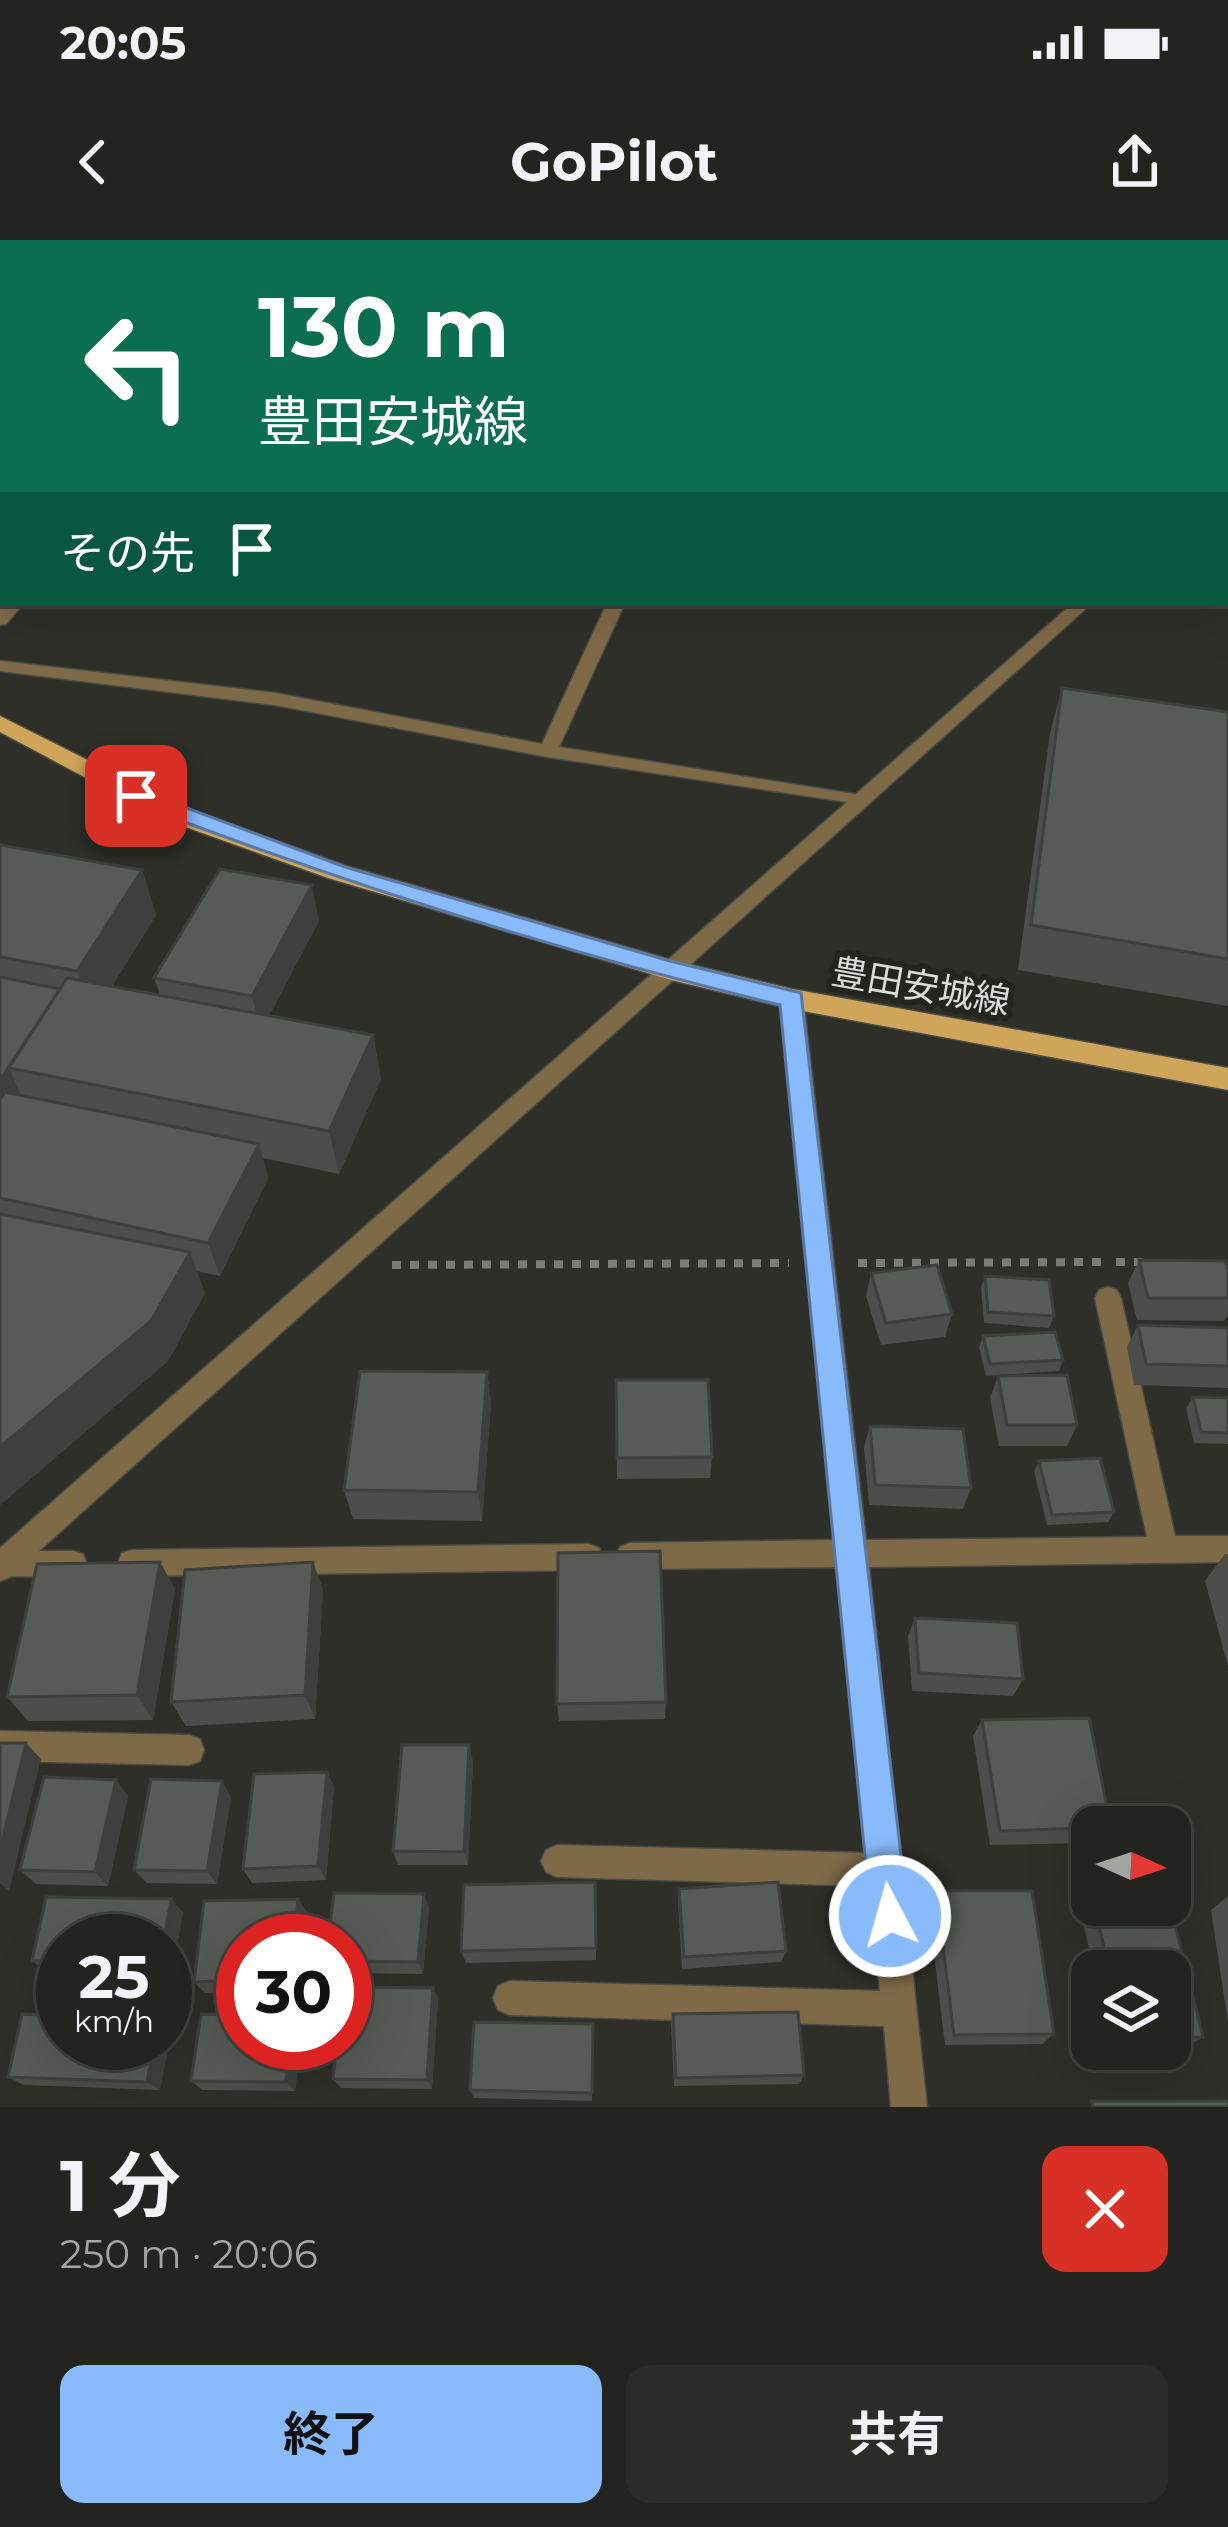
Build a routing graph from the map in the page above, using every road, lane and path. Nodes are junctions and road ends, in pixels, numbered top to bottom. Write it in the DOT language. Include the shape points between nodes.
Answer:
graph roads {
  1 [pos="615,606"];
  2 [pos="1080,606"];
  3 [pos="0,666"];
  4 [pos="0,723"];
  5 [pos="548,751"];
  6 [pos="860,802"];
  7 [pos="670,970"];
  8 [pos="792,999"];
  9 [pos="1228,1079"];
  10 [pos="1108,1298"];
  11 [pos="1164,1550"];
  12 [pos="1228,1550"];
  13 [pos="854,1553"];
  14 [pos="2,1566"];
  15 [pos="0,1746"];
  16 [pos="189,1750"];
  17 [pos="557,1861"];
  18 [pos="885,1870"];
  19 [pos="510,1998"];
  20 [pos="899,2008"];
  21 [pos="909,2107"];
  1 -- 5 [label="street"];
  2 -- 6 [label="street"];
  3 -- 5 [label="street" via="274,699"];
  4 -- 7 [label="main road, 豊田安城線" via="172,813 337,872"];
  5 -- 6 [label="street"];
  6 -- 7 [label="street"];
  7 -- 8 [label="main road, 豊田安城線"];
  7 -- 14 [label="street"];
  8 -- 9 [label="main road, 豊田安城線"];
  8 -- 13 [label="street"];
  10 -- 11 [label="street"];
  11 -- 12 [label="street"];
  11 -- 13 [label="street"];
  13 -- 14 [label="street"];
  13 -- 18 [label="street"];
  15 -- 16 [label="street"];
  17 -- 18 [label="street"];
  18 -- 20 [label="street"];
  19 -- 20 [label="street"];
  20 -- 21 [label="street"];
}
